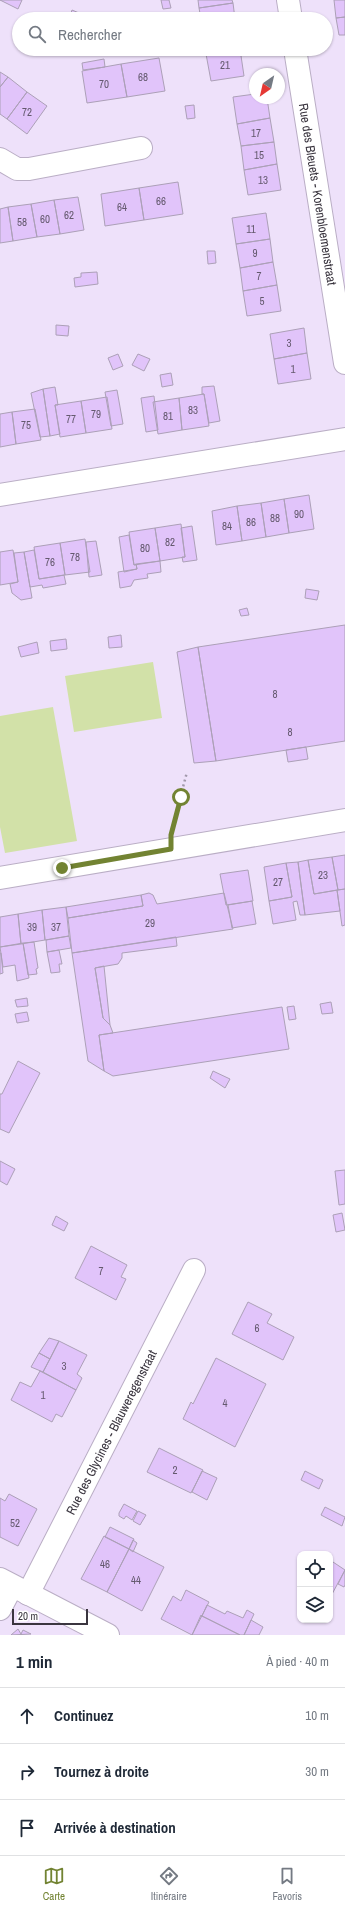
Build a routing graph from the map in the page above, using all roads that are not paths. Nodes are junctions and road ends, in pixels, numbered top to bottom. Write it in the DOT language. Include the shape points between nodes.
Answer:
graph roads {
  1 [pos="288,0"];
  2 [pos="290,12"];
  3 [pos="297,56"];
  4 [pos="140,148"];
  5 [pos="0,159"];
  6 [pos="345,363"];
  7 [pos="345,439"];
  8 [pos="0,495"];
  9 [pos="345,820"];
  10 [pos="0,878"];
  11 [pos="194,1270"];
  12 [pos="13,1586"];
  13 [pos="0,1609"];
  14 [pos="108,1635"];
  1 -- 2 [label="street"];
  3 -- 6 [label="street, Rue des Bleuets - Korenbloemenstraat"];
  4 -- 5 [label="street" via="17,169"];
  7 -- 8 [label="street"];
  9 -- 10 [label="street"];
  11 -- 12 [label="street, Rue des Glycines - Blauweregenstraat"];
  12 -- 13 [label="street, Rue des Glycines - Blauweregenstraat"];
  12 -- 14 [label="street"];
}
